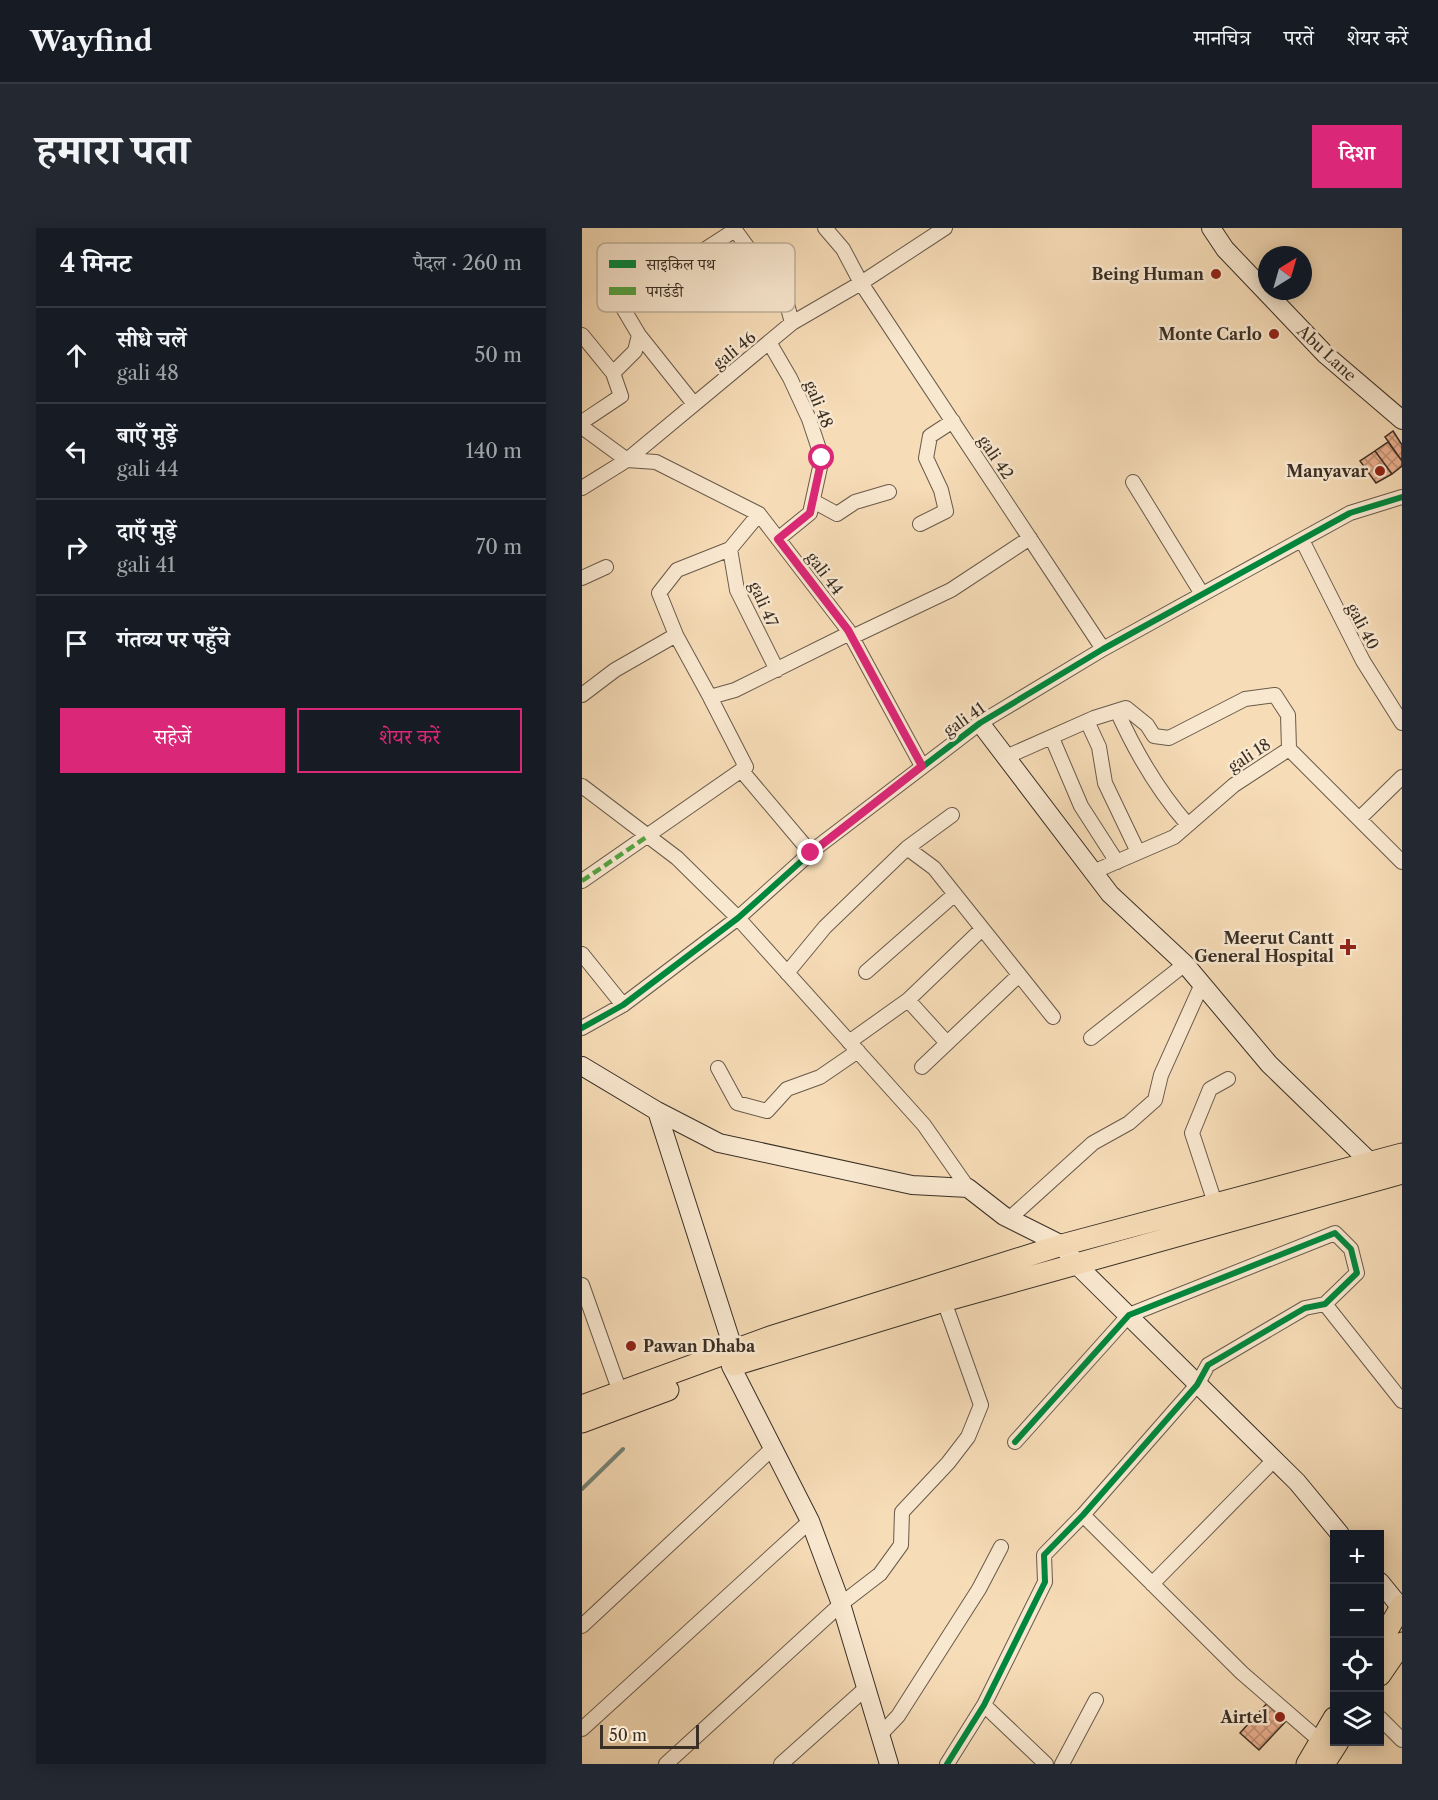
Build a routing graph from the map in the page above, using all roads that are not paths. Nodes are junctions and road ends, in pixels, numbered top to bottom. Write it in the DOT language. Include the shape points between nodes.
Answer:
graph roads {
  1 [pos="825,228"];
  2 [pos="945,228"];
  3 [pos="1210,228"];
  4 [pos="715,243"];
  5 [pos="744,243"];
  6 [pos="861,283"];
  7 [pos="625,312"];
  8 [pos="789,312"];
  9 [pos="792,323"];
  10 [pos="582,335"];
  11 [pos="639,335"];
  12 [pos="769,342"];
  13 [pos="613,373"];
  14 [pos="694,404"];
  15 [pos="1402,420"];
  16 [pos="953,421"];
  17 [pos="582,425"];
  18 [pos="627,460"];
  19 [pos="1132,482"];
  20 [pos="582,488"];
  21 [pos="889,492"];
  22 [pos="1402,496"];
  23 [pos="813,501"];
  24 [pos="759,514"];
  25 [pos="920,525"];
  26 [pos="1030,538"];
  27 [pos="778,539"];
  28 [pos="1302,540"];
  29 [pos="730,549"];
  30 [pos="606,567"];
  31 [pos="582,579"];
  32 [pos="1202,594"];
  33 [pos="676,635"];
  34 [pos="851,635"];
  35 [pos="1103,649"];
  36 [pos="777,670"];
  37 [pos="582,695"];
  38 [pos="710,697"];
  39 [pos="1117,711"];
  40 [pos="1087,722"];
  41 [pos="980,723"];
  42 [pos="1402,723"];
  43 [pos="1052,738"];
  44 [pos="1289,749"];
  45 [pos="1006,757"];
  46 [pos="922,766"];
  47 [pos="741,770"];
  48 [pos="1402,777"];
  49 [pos="582,786"];
  50 [pos="952,815"];
  51 [pos="1359,819"];
  52 [pos="1188,825"];
  53 [pos="648,836"];
  54 [pos="907,849"];
  55 [pos="1138,852"];
  56 [pos="811,853"];
  57 [pos="1117,862"];
  58 [pos="1402,862"];
  59 [pos="1093,872"];
  60 [pos="582,881"];
  61 [pos="954,894"];
  62 [pos="738,918"];
  63 [pos="982,929"];
  64 [pos="582,954"];
  65 [pos="1185,964"];
  66 [pos="866,972"];
  67 [pos="787,973"];
  68 [pos="1019,975"];
  69 [pos="1202,984"];
  70 [pos="908,1000"];
  71 [pos="623,1005"];
  72 [pos="1053,1017"];
  73 [pos="582,1028"];
  74 [pos="1091,1038"];
  75 [pos="947,1043"];
  76 [pos="853,1047"];
  77 [pos="582,1066"];
  78 [pos="922,1067"];
  79 [pos="718,1068"];
  80 [pos="1228,1079"];
  81 [pos="657,1111"];
  82 [pos="1402,1154"];
  83 [pos="1370,1162"];
  84 [pos="1402,1173"];
  85 [pos="968,1188"];
  86 [pos="1215,1203"];
  87 [pos="1009,1219"];
  88 [pos="1062,1245"];
  89 [pos="1077,1265"];
  90 [pos="582,1285"];
  91 [pos="944,1301"];
  92 [pos="1325,1304"];
  93 [pos="1129,1315"];
  94 [pos="733,1358"];
  95 [pos="1197,1384"];
  96 [pos="620,1392"];
  97 [pos="1402,1401"];
  98 [pos="582,1406"];
  99 [pos="582,1422"];
  100 [pos="1015,1442"];
  101 [pos="774,1447"];
  102 [pos="1274,1460"];
  103 [pos="1083,1515"];
  104 [pos="810,1521"];
  105 [pos="1337,1530"];
  106 [pos="1001,1547"];
  107 [pos="1152,1584"];
  108 [pos="1382,1584"];
  109 [pos="841,1604"];
  110 [pos="1402,1607"];
  111 [pos="582,1626"];
  112 [pos="1383,1638"];
  113 [pos="1402,1643"];
  114 [pos="1384,1670"];
  115 [pos="866,1688"];
  116 [pos="1096,1700"];
  117 [pos="984,1705"];
  118 [pos="1384,1722"];
  119 [pos="582,1729"];
  120 [pos="879,1736"];
  121 [pos="1402,1740"];
  122 [pos="1329,1749"];
  123 [pos="666,1764"];
  124 [pos="781,1764"];
  125 [pos="889,1764"];
  126 [pos="947,1764"];
  127 [pos="1046,1764"];
  128 [pos="1062,1764"];
  129 [pos="1307,1764"];
  1 -- 6 [label="street, gali 42" via="843,249"];
  2 -- 6 [label="street, gali 46"];
  3 -- 15 [label="street, Abu Lane" via="1225,249 1326,355"];
  4 -- 5 [label="street" via="735,230"];
  6 -- 9 [label="street, gali 46"];
  6 -- 16 [label="street, gali 42"];
  7 -- 11 [label="street"];
  8 -- 9 [label="street"];
  9 -- 12 [label="street, gali 46"];
  10 -- 13 [label="street"];
  11 -- 13 [label="street" via="635,351"];
  11 -- 14 [label="street"];
  12 -- 14 [label="street, gali 46"];
  12 -- 23 [label="street, gali 48" via="804,409 822,458"];
  13 -- 17 [label="street" via="621,396"];
  14 -- 18 [label="street, gali 46"];
  16 -- 25 [label="street" via="930,436 926,458 946,511"];
  16 -- 26 [label="street, gali 42"];
  17 -- 18 [label="street"];
  18 -- 20 [label="street, gali 46"];
  18 -- 24 [label="street, gali 44" via="656,462"];
  19 -- 32 [label="street"];
  21 -- 23 [label="street" via="855,502 837,514"];
  22 -- 28 [label="street, gali 41" via="1350,513"];
  23 -- 27 [label="street, gali 48" via="810,513"];
  24 -- 27 [label="street, gali 44"];
  24 -- 29 [label="street"];
  26 -- 34 [label="street" via="951,590"];
  26 -- 35 [label="street, gali 42"];
  27 -- 34 [label="street, gali 44"];
  28 -- 32 [label="street, gali 41"];
  28 -- 42 [label="street, gali 40" via="1363,661"];
  29 -- 33 [label="street" via="677,570 659,592"];
  29 -- 36 [label="street, gali 47" via="737,590"];
  30 -- 31 [label="street"];
  32 -- 35 [label="street, gali 41"];
  33 -- 37 [label="street" via="615,670"];
  33 -- 38 [label="street"];
  34 -- 36 [label="street"];
  34 -- 46 [label="street, gali 44"];
  35 -- 41 [label="street, gali 41"];
  36 -- 38 [label="street"];
  38 -- 47 [label="street" via="746,767"];
  39 -- 40 [label="street"];
  39 -- 44 [label="street" via="1126,708 1154,736 1169,738 1245,699 1275,695 1288,715"];
  39 -- 52 [label="street" via="1160,788"];
  40 -- 43 [label="street"];
  40 -- 55 [label="street" via="1099,747 1105,783"];
  41 -- 45 [label="street"];
  41 -- 46 [label="street, gali 41"];
  43 -- 45 [label="street"];
  43 -- 57 [label="street" via="1081,806"];
  44 -- 51 [label="street, gali 18"];
  44 -- 52 [label="street, gali 18" via="1234,785"];
  45 -- 59 [label="street"];
  46 -- 56 [label="street, gali 41"];
  47 -- 53 [label="street"];
  47 -- 56 [label="street"];
  48 -- 51 [label="street"];
  49 -- 53 [label="street"];
  50 -- 54 [label="street"];
  51 -- 58 [label="street, gali 18"];
  52 -- 55 [label="street, gali 18" via="1174,837"];
  53 -- 60 [label="street"];
  53 -- 62 [label="street" via="677,858"];
  54 -- 61 [label="street" via="934,868"];
  54 -- 67 [label="street" via="825,927"];
  55 -- 57 [label="street, gali 18"];
  56 -- 62 [label="street, gali 41"];
  57 -- 59 [label="street, gali 18"];
  59 -- 65 [label="street" via="1110,894"];
  61 -- 63 [label="street"];
  61 -- 66 [label="street"];
  62 -- 67 [label="street"];
  62 -- 71 [label="street, gali 41"];
  63 -- 68 [label="street"];
  63 -- 70 [label="street"];
  64 -- 71 [label="street"];
  65 -- 69 [label="street"];
  65 -- 74 [label="street"];
  67 -- 76 [label="street"];
  68 -- 72 [label="street"];
  68 -- 75 [label="street"];
  69 -- 83 [label="street" via="1269,1064"];
  69 -- 87 [label="street" via="1161,1076 1155,1100 1130,1123 1093,1143"];
  70 -- 75 [label="street"];
  70 -- 76 [label="street"];
  71 -- 73 [label="street, gali 41"];
  75 -- 78 [label="street"];
  76 -- 79 [label="street" via="820,1077 787,1089 767,1111 737,1103"];
  76 -- 85 [label="street" via="924,1125"];
  77 -- 81 [label="street"];
  80 -- 86 [label="street" via="1210,1089 1192,1133"];
  81 -- 85 [label="street" via="719,1143 912,1185"];
  81 -- 94 [label="street"];
  82 -- 83 [label="main road"];
  83 -- 86 [label="main road"];
  84 -- 89 [label="main road"];
  85 -- 87 [label="street"];
  86 -- 88 [label="main road"];
  87 -- 88 [label="street"];
  88 -- 89 [label="street"];
  88 -- 94 [label="main road" via="770,1337"];
  89 -- 91 [label="main road"];
  89 -- 93 [label="street"];
  90 -- 96 [label="street"];
  91 -- 94 [label="main road"];
  91 -- 109 [label="street" via="981,1405 968,1437 902,1512 901,1545 891,1560 880,1574"];
  92 -- 93 [label="street" via="1357,1273 1351,1249 1335,1233"];
  92 -- 95 [label="street" via="1305,1308 1208,1365"];
  92 -- 97 [label="street"];
  93 -- 95 [label="street"];
  93 -- 100 [label="street"];
  94 -- 96 [label="main road"];
  94 -- 99 [label="main road"];
  94 -- 101 [label="street"];
  95 -- 102 [label="street"];
  95 -- 103 [label="street"];
  96 -- 98 [label="main road"];
  101 -- 104 [label="street"];
  101 -- 111 [label="street"];
  102 -- 105 [label="street" via="1298,1482"];
  102 -- 107 [label="street"];
  103 -- 107 [label="street"];
  103 -- 117 [label="street" via="1044,1555 1045,1582"];
  104 -- 109 [label="street"];
  104 -- 119 [label="street"];
  106 -- 120 [label="street" via="979,1589 898,1716"];
  107 -- 122 [label="street" via="1242,1673"];
  108 -- 110 [label="street"];
  109 -- 115 [label="street"];
  109 -- 123 [label="street"];
  110 -- 112 [label="main road"];
  113 -- 114 [label="main road"];
  115 -- 120 [label="street"];
  115 -- 124 [label="street"];
  116 -- 128 [label="street"];
  117 -- 126 [label="street"];
  117 -- 127 [label="street"];
  118 -- 121 [label="street"];
  120 -- 125 [label="street"];
  122 -- 129 [label="main road"];
}
